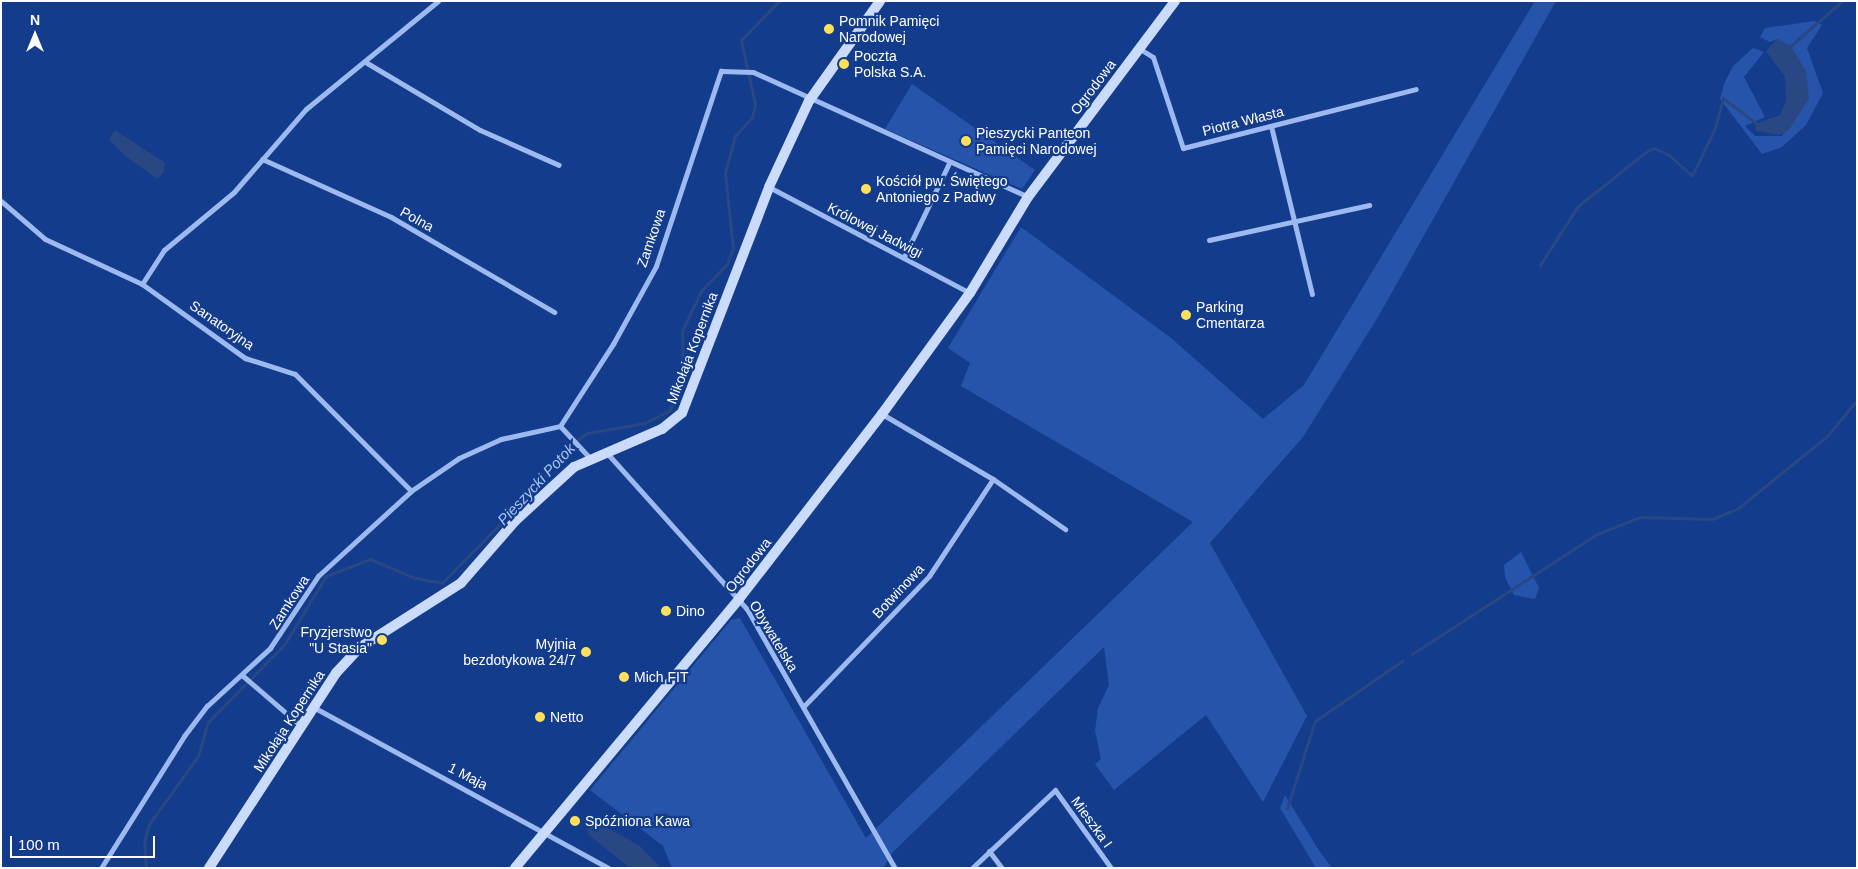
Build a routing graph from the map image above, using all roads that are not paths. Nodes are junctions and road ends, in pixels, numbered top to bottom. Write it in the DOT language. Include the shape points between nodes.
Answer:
graph roads {
  1 [pos="438,1"];
  2 [pos="880,1"];
  3 [pos="1175,1"];
  4 [pos="1140,49"];
  5 [pos="367,63"];
  6 [pos="1416,89"];
  7 [pos="809,101"];
  8 [pos="1272,126"];
  9 [pos="262,159"];
  10 [pos="949,163"];
  11 [pos="559,166"];
  12 [pos="769,187"];
  13 [pos="1028,197"];
  14 [pos="1,201"];
  15 [pos="1369,206"];
  16 [pos="1296,221"];
  17 [pos="1209,240"];
  18 [pos="904,257"];
  19 [pos="142,284"];
  20 [pos="970,293"];
  21 [pos="1312,294"];
  22 [pos="554,312"];
  23 [pos="882,414"];
  24 [pos="560,426"];
  25 [pos="606,451"];
  26 [pos="589,457"];
  27 [pos="994,479"];
  28 [pos="411,491"];
  29 [pos="1065,529"];
  30 [pos="739,599"];
  31 [pos="244,677"];
  32 [pos="803,707"];
  33 [pos="315,708"];
  34 [pos="302,727"];
  35 [pos="545,830"];
  36 [pos="989,850"];
  37 [pos="101,868"];
  38 [pos="209,868"];
  39 [pos="515,868"];
  40 [pos="608,868"];
  41 [pos="895,868"];
  42 [pos="972,868"];
  43 [pos="1002,868"];
  44 [pos="1111,868"];
  1 -- 5 [label="street"];
  2 -- 7 [label="street, Mikołaja Kopernika"];
  3 -- 4 [label="street, Ogrodowa"];
  4 -- 8 [label="street, Piotra Własta" via="1152,57 1183,148"];
  4 -- 13 [label="street, Ogrodowa"];
  5 -- 9 [label="street" via="323,93"];
  5 -- 11 [label="street" via="480,130"];
  6 -- 8 [label="street, Piotra Własta"];
  7 -- 10 [label="street"];
  7 -- 12 [label="street, Mikołaja Kopernika"];
  7 -- 24 [label="street, Zamkowa" via="753,72 720,71 656,266 613,344"];
  8 -- 16 [label="street"];
  9 -- 19 [label="street" via="221,205 164,250"];
  9 -- 22 [label="street, Polna" via="391,217"];
  10 -- 13 [label="street"];
  10 -- 18 [label="street"];
  12 -- 18 [label="street, Królowej Jadwigi"];
  12 -- 25 [label="street, Mikołaja Kopernika" via="682,413 662,429"];
  13 -- 20 [label="street, Ogrodowa"];
  14 -- 19 [label="street, Sanatoryjna" via="45,239"];
  15 -- 16 [label="street"];
  16 -- 17 [label="street"];
  16 -- 21 [label="street"];
  18 -- 20 [label="street, Królowej Jadwigi"];
  19 -- 28 [label="street, Sanatoryjna" via="246,358 295,374 308,384"];
  20 -- 23 [label="street, Ogrodowa"];
  23 -- 27 [label="street"];
  23 -- 30 [label="street, Ogrodowa"];
  24 -- 26 [label="street"];
  24 -- 28 [label="street, Zamkowa" via="478,447"];
  25 -- 26 [label="street, Mikołaja Kopernika"];
  25 -- 30 [label="street, Obywatelska"];
  26 -- 33 [label="street, Mikołaja Kopernika" via="548,488 461,583 359,648 336,673"];
  27 -- 29 [label="street"];
  27 -- 32 [label="street, Botwinowa" via="929,576"];
  28 -- 31 [label="street, Zamkowa" via="318,576 291,624"];
  30 -- 32 [label="street, Obywatelska"];
  30 -- 35 [label="street, Ogrodowa"];
  31 -- 34 [label="street"];
  31 -- 37 [label="street, Zamkowa" via="207,706 184,736"];
  32 -- 41 [label="street, Obywatelska"];
  33 -- 34 [label="street, Mikołaja Kopernika"];
  33 -- 35 [label="street, 1 Maja"];
  34 -- 38 [label="street, Mikołaja Kopernika"];
  35 -- 39 [label="street, Ogrodowa"];
  35 -- 40 [label="street, 1 Maja"];
  36 -- 42 [label="street"];
  36 -- 43 [label="street"];
  36 -- 44 [label="street, Mieszka I" via="1054,790"];
}
